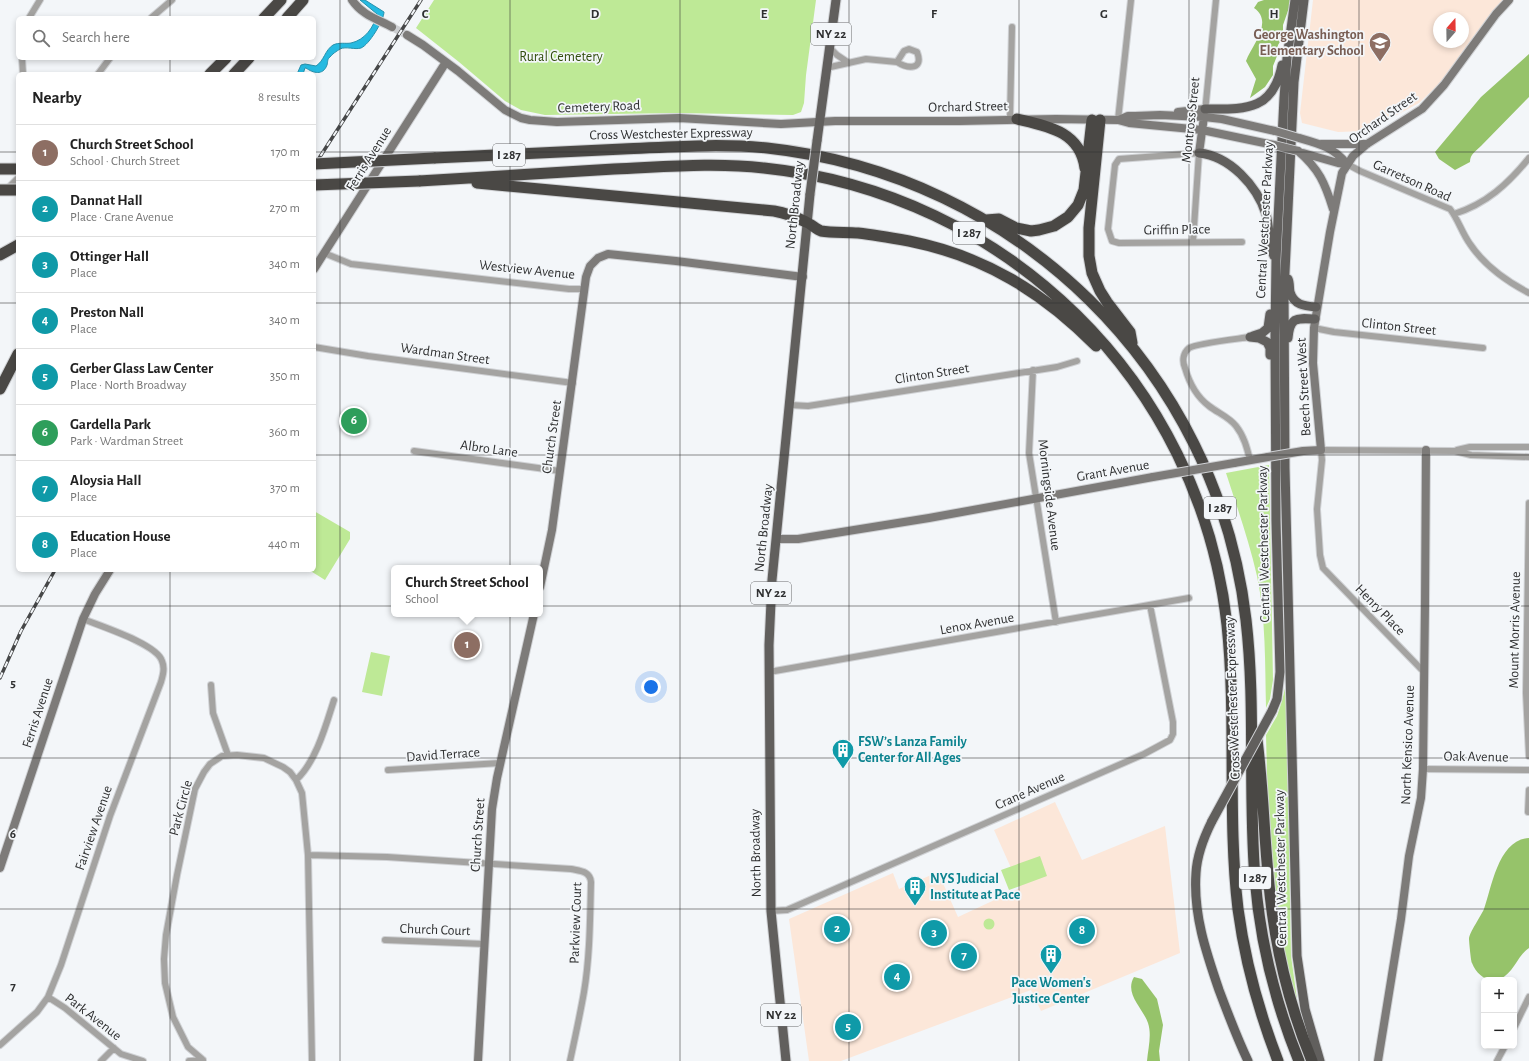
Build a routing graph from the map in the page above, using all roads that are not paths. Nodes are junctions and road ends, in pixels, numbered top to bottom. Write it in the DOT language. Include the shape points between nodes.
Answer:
graph roads {
  1 [pos="40,0"];
  2 [pos="172,0"];
  3 [pos="281,0"];
  4 [pos="303,0"];
  5 [pos="352,0"];
  6 [pos="836,0"];
  7 [pos="1131,0"];
  8 [pos="1216,0"];
  9 [pos="1295,0"];
  10 [pos="1304,0"];
  11 [pos="1509,0"];
  12 [pos="30,16"];
  13 [pos="153,16"];
  14 [pos="266,16"];
  15 [pos="289,16"];
  16 [pos="1292,23"];
  17 [pos="389,25"];
  18 [pos="1012,28"];
  19 [pos="407,35"];
  20 [pos="829,47"];
  21 [pos="22,60"];
  22 [pos="108,60"];
  23 [pos="224,60"];
  24 [pos="247,60"];
  25 [pos="446,62"];
  26 [pos="897,62"];
  27 [pos="849,63"];
  28 [pos="826,68"];
  29 [pos="23,72"];
  30 [pos="100,72"];
  31 [pos="212,72"];
  32 [pos="236,72"];
  33 [pos="1205,113"];
  34 [pos="1014,119"];
  35 [pos="1096,120"];
  36 [pos="1118,120"];
  37 [pos="819,122"];
  38 [pos="1202,130"];
  39 [pos="1320,144"];
  40 [pos="1366,144"];
  41 [pos="1298,152"];
  42 [pos="1199,153"];
  43 [pos="1529,158"];
  44 [pos="316,164"];
  45 [pos="1347,164"];
  46 [pos="0,169"];
  47 [pos="16,169"];
  48 [pos="16,180"];
  49 [pos="424,180"];
  50 [pos="1085,182"];
  51 [pos="316,185"];
  52 [pos="0,190"];
  53 [pos="16,190"];
  54 [pos="0,194"];
  55 [pos="1334,210"];
  56 [pos="1454,214"];
  57 [pos="986,220"];
  58 [pos="806,222"];
  59 [pos="1194,242"];
  60 [pos="1242,242"];
  61 [pos="16,246"];
  62 [pos="324,253"];
  63 [pos="0,255"];
  64 [pos="1276,260"];
  65 [pos="316,266"];
  66 [pos="1284,270"];
  67 [pos="803,277"];
  68 [pos="585,289"];
  69 [pos="1529,293"];
  70 [pos="1275,298"];
  71 [pos="1316,307"];
  72 [pos="1314,323"];
  73 [pos="1250,337"];
  74 [pos="1132,346"];
  75 [pos="316,347"];
  76 [pos="1483,348"];
  77 [pos="15,359"];
  78 [pos="1077,361"];
  79 [pos="1033,370"];
  80 [pos="573,383"];
  81 [pos="0,389"];
  82 [pos="1139,390"];
  83 [pos="1280,401"];
  84 [pos="790,405"];
  85 [pos="1529,447"];
  86 [pos="1321,450"];
  87 [pos="1426,450"];
  88 [pos="414,451"];
  89 [pos="1455,451"];
  90 [pos="1529,457"];
  91 [pos="1250,460"];
  92 [pos="560,471"];
  93 [pos="1036,499"];
  94 [pos="1529,503"];
  95 [pos="776,539"];
  96 [pos="1321,563"];
  97 [pos="108,572"];
  98 [pos="543,573"];
  99 [pos="1189,598"];
  100 [pos="1150,605"];
  101 [pos="533,617"];
  102 [pos="84,619"];
  103 [pos="1056,622"];
  104 [pos="769,672"];
  105 [pos="1424,672"];
  106 [pos="211,685"];
  107 [pos="1250,688"];
  108 [pos="334,700"];
  109 [pos="228,756"];
  110 [pos="1529,756"];
  111 [pos="500,763"];
  112 [pos="1423,768"];
  113 [pos="388,770"];
  114 [pos="1529,770"];
  115 [pos="296,780"];
  116 [pos="1529,790"];
  117 [pos="1528,812"];
  118 [pos="308,855"];
  119 [pos="489,864"];
  120 [pos="0,868"];
  121 [pos="771,911"];
  122 [pos="385,940"];
  123 [pos="484,944"];
  124 [pos="48,997"];
  125 [pos="1529,997"];
  126 [pos="1517,1022"];
  127 [pos="0,1045"];
  128 [pos="114,1048"];
  129 [pos="1504,1049"];
  130 [pos="204,1060"];
  131 [pos="101,1061"];
  132 [pos="143,1061"];
  133 [pos="189,1061"];
  134 [pos="312,1061"];
  135 [pos="478,1061"];
  136 [pos="570,1061"];
  137 [pos="786,1061"];
  138 [pos="1248,1061"];
  139 [pos="1278,1061"];
  140 [pos="1299,1061"];
  141 [pos="1312,1061"];
  142 [pos="1320,1061"];
  143 [pos="1378,1061"];
  144 [pos="1498,1061"];
  1 -- 12 [label="street"];
  2 -- 13 [label="street"];
  3 -- 14 [label="highway"];
  4 -- 15 [label="highway"];
  5 -- 17 [label="street" via="357,8"];
  6 -- 20 [label="main road, North Broadway / NY 22"];
  7 -- 36 [label="street"];
  8 -- 33 [label="street, Montross Street"];
  9 -- 16 [label="main road, Central Westchester Parkway"];
  10 -- 66 [label="main road, Central Westchester Parkway" via="1294,82"];
  11 -- 40 [label="street, Orchard Street" via="1444,85 1422,109"];
  16 -- 33 [label="main road" via="1279,78 1271,93 1251,107"];
  16 -- 64 [label="main road, Central Westchester Parkway" via="1284,98"];
  18 -- 34 [label="street"];
  19 -- 25 [label="street, Cemetery Road"];
  20 -- 27 [label="street"];
  20 -- 28 [label="main road, North Broadway / NY 22"];
  21 -- 29 [label="street"];
  22 -- 30 [label="street"];
  23 -- 31 [label="highway"];
  24 -- 32 [label="highway"];
  25 -- 37 [label="street, Cemetery Road" via="506,110 530,120 557,122 679,118 781,124"];
  25 -- 62 [label="street, Ferris Avenue"];
  26 -- 27 [label="street" via="866,59"];
  27 -- 28 [label="street"];
  28 -- 37 [label="main road, North Broadway / NY 22"];
  33 -- 36 [label="street, Orchard Street" via="1128,116"];
  33 -- 38 [label="street, Montross Street"];
  33 -- 39 [label="street, Orchard Street, bridge"];
  34 -- 35 [label="street, Orchard Street"];
  34 -- 37 [label="street, Orchard Street"];
  34 -- 50 [label="highway" via="1055,128 1070,138 1079,150 1085,166"];
  35 -- 36 [label="street, Orchard Street"];
  35 -- 50 [label="highway"];
  35 -- 74 [label="highway" via="1089,256 1092,273 1100,291 1130,332"];
  36 -- 38 [label="street, Orchard Street"];
  37 -- 58 [label="main road, North Broadway / NY 22, bridge"];
  38 -- 41 [label="street, Orchard Street, bridge"];
  38 -- 42 [label="street, Montross Street"];
  39 -- 40 [label="street"];
  39 -- 45 [label="street, Orchard Street" via="1338,154"];
  40 -- 45 [label="street, Orchard Street"];
  41 -- 45 [label="street, Orchard Street"];
  41 -- 55 [label="street" via="1318,172"];
  42 -- 59 [label="street, Montross Street"];
  42 -- 59 [label="street, Griffin Place" via="1119,159 1116,165 1108,229 1112,241 1119,243"];
  42 -- 64 [label="main road" via="1217,157 1232,167 1258,196 1266,215 1271,250"];
  43 -- 56 [label="street" via="1495,193 1479,204"];
  44 -- 57 [label="highway, Cross Westchester Expressway / I 287, bridge" via="701,146 768,149 822,157 874,171 932,192"];
  45 -- 55 [label="street, Beech Street West" via="1340,181"];
  45 -- 56 [label="street, Garretson Road" via="1444,206"];
  46 -- 47 [label="highway"];
  48 -- 54 [label="street"];
  49 -- 51 [label="highway, Cross Westchester Expressway / I 287, bridge"];
  49 -- 58 [label="highway" via="505,185 774,211"];
  49 -- 82 [label="highway, Cross Westchester Expressway / I 287" via="727,165 792,171 856,185 937,216 977,237 1010,259 1042,283 1081,319"];
  50 -- 57 [label="highway" via="1078,205 1068,217 1054,226 1031,231 1016,228 999,219"];
  52 -- 53 [label="highway, bridge"];
  55 -- 71 [label="street, Beech Street West"];
  56 -- 69 [label="street, Garretson Road" via="1470,245 1483,260"];
  57 -- 74 [label="highway, Cross Westchester Expressway / I 287" via="1022,243 1065,277"];
  58 -- 67 [label="main road, North Broadway / NY 22"];
  58 -- 82 [label="highway" via="821,231 858,233 931,246 991,268 1062,313"];
  59 -- 60 [label="street, Griffin Place"];
  61 -- 63 [label="highway"];
  62 -- 65 [label="street, Ferris Avenue"];
  62 -- 68 [label="street, Westview Avenue" via="351,264"];
  64 -- 70 [label="main road, Central Westchester Parkway"];
  66 -- 71 [label="main road" via="1289,280 1290,292 1297,303"];
  66 -- 83 [label="main road, Central Westchester Parkway"];
  67 -- 68 [label="street, Westview Avenue" via="608,254 598,258 590,266"];
  67 -- 84 [label="main road, North Broadway / NY 22"];
  68 -- 80 [label="street, Church Street"];
  70 -- 73 [label="main road" via="1270,309 1268,328"];
  70 -- 83 [label="main road, Central Westchester Parkway"];
  71 -- 72 [label="street, Beech Street West"];
  72 -- 76 [label="street, Clinton Street" via="1334,332"];
  72 -- 83 [label="main road" via="1300,318 1294,320 1290,326 1287,372"];
  72 -- 86 [label="street, Beech Street West" via="1313,363"];
  73 -- 83 [label="main road" via="1262,339 1269,344"];
  73 -- 91 [label="street" via="1195,346 1186,351 1184,364 1188,378 1208,406 1230,419 1235,425 1246,444"];
  74 -- 107 [label="highway, Cross Westchester Expressway / I 287" via="1184,426 1204,464 1222,513 1234,552 1243,600"];
  75 -- 80 [label="street, Wardman Street"];
  77 -- 81 [label="highway"];
  78 -- 79 [label="street, Clinton Street"];
  79 -- 84 [label="street, Clinton Street" via="808,406"];
  79 -- 93 [label="street, Morningside Avenue" via="1029,453"];
  80 -- 92 [label="street, Church Street"];
  82 -- 139 [label="highway, Cross Westchester Expressway / I 287" via="1167,435 1190,482 1208,532 1219,576 1226,622 1231,689 1234,851 1238,907 1254,989"];
  83 -- 138 [label="main road, Central Westchester Parkway, bridge" via="1280,672 1277,699 1212,821 1201,845 1196,872 1198,914 1211,967"];
  83 -- 142 [label="main road, Central Westchester Parkway" via="1298,956 1304,1009"];
  84 -- 95 [label="main road, North Broadway / NY 22"];
  85 -- 89 [label="street, Grant Avenue" via="1470,446"];
  86 -- 87 [label="street, Grant Avenue"];
  86 -- 91 [label="street, Grant Avenue, bridge"];
  86 -- 96 [label="street, Beech Street West" via="1317,509"];
  87 -- 89 [label="street, Grant Avenue"];
  87 -- 105 [label="street, North Kensico Avenue"];
  88 -- 92 [label="street, Albro Lane"];
  89 -- 90 [label="street, Grant Avenue" via="1471,455"];
  91 -- 93 [label="street, Grant Avenue, bridge"];
  92 -- 98 [label="street, Church Street"];
  93 -- 95 [label="street, Grant Avenue" via="798,539"];
  93 -- 103 [label="street, Morningside Avenue"];
  94 -- 110 [label="street, Mount Morris Avenue" via="1526,693"];
  95 -- 104 [label="main road, North Broadway / NY 22"];
  96 -- 105 [label="street, Henry Place" via="1335,581"];
  97 -- 102 [label="street, Ferris Avenue"];
  99 -- 100 [label="street, Lenox Avenue"];
  100 -- 103 [label="street, Lenox Avenue"];
  100 -- 121 [label="street, Crane Avenue" via="1173,722 1174,734 1170,740 1144,754 787,910"];
  101 -- 111 [label="street, Church Street"];
  102 -- 120 [label="street, Ferris Avenue"];
  102 -- 124 [label="street, Fairview Avenue" via="140,642 157,652 163,668 161,682 110,816"];
  103 -- 104 [label="street, Lenox Avenue"];
  104 -- 121 [label="main road, North Broadway / NY 22"];
  105 -- 112 [label="street, North Kensico Avenue"];
  106 -- 109 [label="street" via="213,713"];
  107 -- 140 [label="highway, Cross Westchester Expressway / I 287" via="1253,850 1258,904 1272,984"];
  107 -- 141 [label="highway" via="1260,764 1274,924 1281,966 1292,1006"];
  108 -- 115 [label="street" via="311,761"];
  109 -- 115 [label="street, Park Circle" via="264,758 283,766"];
  109 -- 130 [label="street, Park Circle" via="222,756 210,764 195,789 166,935 164,959 165,983 173,1017 188,1047"];
  111 -- 113 [label="street, David Terrace"];
  111 -- 119 [label="street, Church Street" via="492,809"];
  112 -- 114 [label="street, Oak Avenue"];
  112 -- 143 [label="street, North Kensico Avenue"];
  115 -- 118 [label="street, Park Circle" via="302,793"];
  116 -- 117 [label="street"];
  118 -- 119 [label="street, Parkview Court"];
  118 -- 134 [label="street, Park Circle"];
  119 -- 123 [label="street, Church Street"];
  119 -- 136 [label="street, Parkview Court" via="571,869 582,871 590,877 589,937 584,992"];
  121 -- 137 [label="main road, North Broadway / NY 22"];
  122 -- 123 [label="street, Church Court"];
  123 -- 135 [label="street, Church Street"];
  124 -- 127 [label="street, Park Avenue" via="37,1012"];
  124 -- 128 [label="street, Park Avenue"];
  125 -- 126 [label="street"];
  128 -- 131 [label="street"];
  128 -- 132 [label="street, Park Avenue" via="121,1054"];
  129 -- 144 [label="street"];
  130 -- 133 [label="street"];
}
